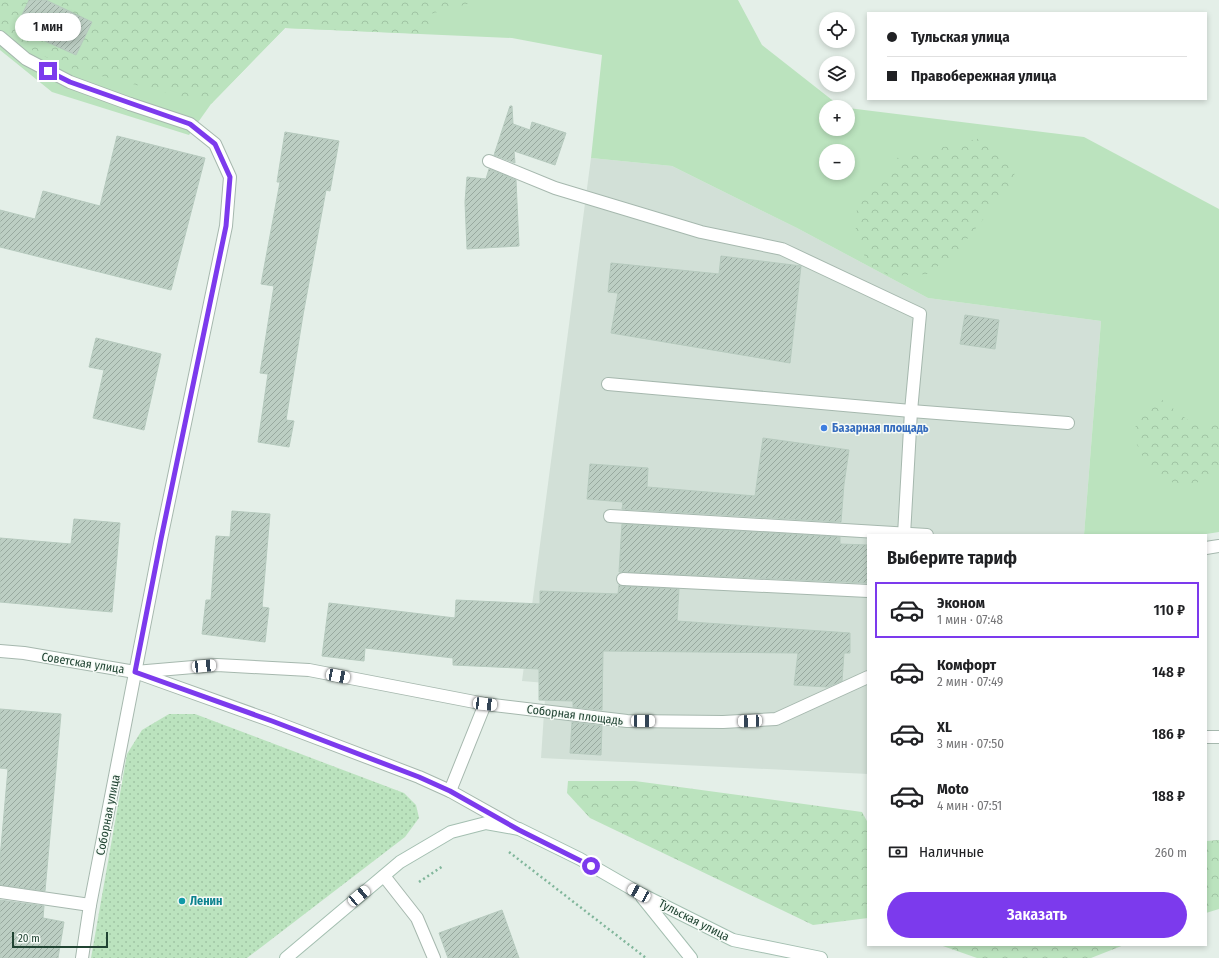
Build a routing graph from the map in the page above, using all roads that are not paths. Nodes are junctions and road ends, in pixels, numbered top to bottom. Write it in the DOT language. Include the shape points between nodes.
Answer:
graph roads {
  1 [pos="0,37"];
  2 [pos="488,161"];
  3 [pos="608,384"];
  4 [pos="911,411"];
  5 [pos="1068,423"];
  6 [pos="610,516"];
  7 [pos="904,534"];
  8 [pos="1219,546"];
  9 [pos="1207,548"];
  10 [pos="623,578"];
  11 [pos="867,591"];
  12 [pos="0,651"];
  13 [pos="135,672"];
  14 [pos="867,677"];
  15 [pos="485,704"];
  16 [pos="1207,737"];
  17 [pos="1219,738"];
  18 [pos="450,791"];
  19 [pos="519,830"];
  20 [pos="384,876"];
  21 [pos="0,892"];
  22 [pos="639,893"];
  23 [pos="90,906"];
  24 [pos="82,958"];
  25 [pos="286,958"];
  26 [pos="434,958"];
  27 [pos="691,958"];
  28 [pos="821,958"];
  1 -- 13 [label="street, Соборная улица" via="26,59 70,82 190,124 215,144 230,177 226,226"];
  2 -- 4 [label="street" via="555,188 701,232 782,249 920,314"];
  3 -- 4 [label="street"];
  4 -- 5 [label="street"];
  4 -- 7 [label="street"];
  6 -- 7 [label="street"];
  8 -- 9 [label="street"];
  10 -- 11 [label="street"];
  12 -- 13 [label="street, Советская улица"];
  13 -- 15 [label="street, Соборная площадь" via="217,665 309,670"];
  13 -- 18 [label="street, Советская улица" via="272,721"];
  13 -- 23 [label="street, Соборная улица"];
  14 -- 15 [label="street, Соборная площадь" via="776,720 627,721"];
  15 -- 18 [label="street"];
  16 -- 17 [label="street"];
  18 -- 19 [label="street, Советская улица"];
  19 -- 20 [label="street, Тульская улица" via="486,823 451,832 400,862"];
  19 -- 22 [label="street, Тульская улица" via="580,859"];
  20 -- 25 [label="street, Тульская улица"];
  20 -- 26 [label="street" via="417,918"];
  21 -- 23 [label="street"];
  22 -- 27 [label="street, Тульская улица"];
  22 -- 28 [label="street, Тульская улица" via="733,940"];
  23 -- 24 [label="street, Соборная улица"];
}
